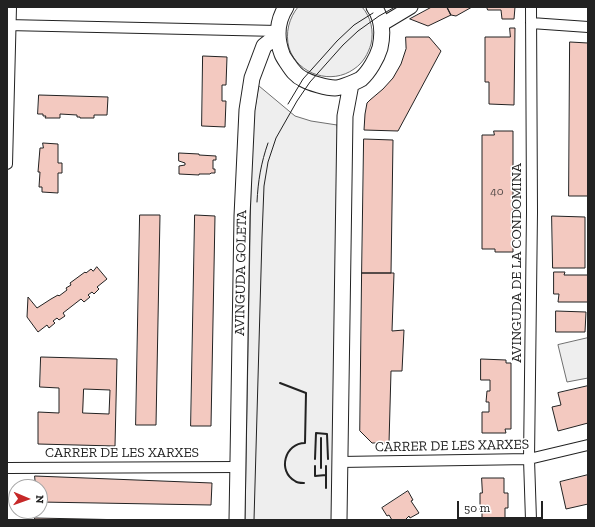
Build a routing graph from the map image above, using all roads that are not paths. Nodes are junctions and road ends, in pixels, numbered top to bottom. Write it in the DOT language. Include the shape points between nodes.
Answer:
graph roads {
  1 [pos="11,7"];
  2 [pos="286,7"];
  3 [pos="374,7"];
  4 [pos="410,7"];
  5 [pos="531,7"];
  6 [pos="531,24"];
  7 [pos="9,25"];
  8 [pos="381,25"];
  9 [pos="588,27"];
  10 [pos="278,33"];
  11 [pos="351,84"];
  12 [pos="7,164"];
  13 [pos="588,445"];
  14 [pos="529,459"];
  15 [pos="340,462"];
  16 [pos="238,467"];
  17 [pos="7,468"];
  18 [pos="237,520"];
  19 [pos="339,520"];
  20 [pos="532,520"];
  1 -- 7 [label="street"];
  2 -- 10 [label="main road"];
  3 -- 8 [label="main road"];
  4 -- 8 [label="street"];
  5 -- 6 [label="street, AVINGUDA DE LA CONDOMINA"];
  6 -- 9 [label="street"];
  6 -- 14 [label="street, AVINGUDA DE LA CONDOMINA"];
  7 -- 10 [label="street"];
  7 -- 12 [label="street"];
  8 -- 11 [label="main road" via="382,39 377,56 361,79"];
  10 -- 11 [label="main road" via="282,54 294,72 303,79 336,88"];
  10 -- 16 [label="main road, AVINGUDA GOLETA" via="264,46 252,78 247,110 242,216"];
  11 -- 15 [label="main road" via="345,116"];
  13 -- 14 [label="street, CARRER DE LES XARXES"];
  14 -- 15 [label="street, CARRER DE LES XARXES"];
  14 -- 20 [label="street, AVINGUDA DE LA CONDOMINA"];
  15 -- 19 [label="main road"];
  16 -- 17 [label="street, CARRER DE LES XARXES"];
  16 -- 18 [label="main road, AVINGUDA GOLETA"];
}
